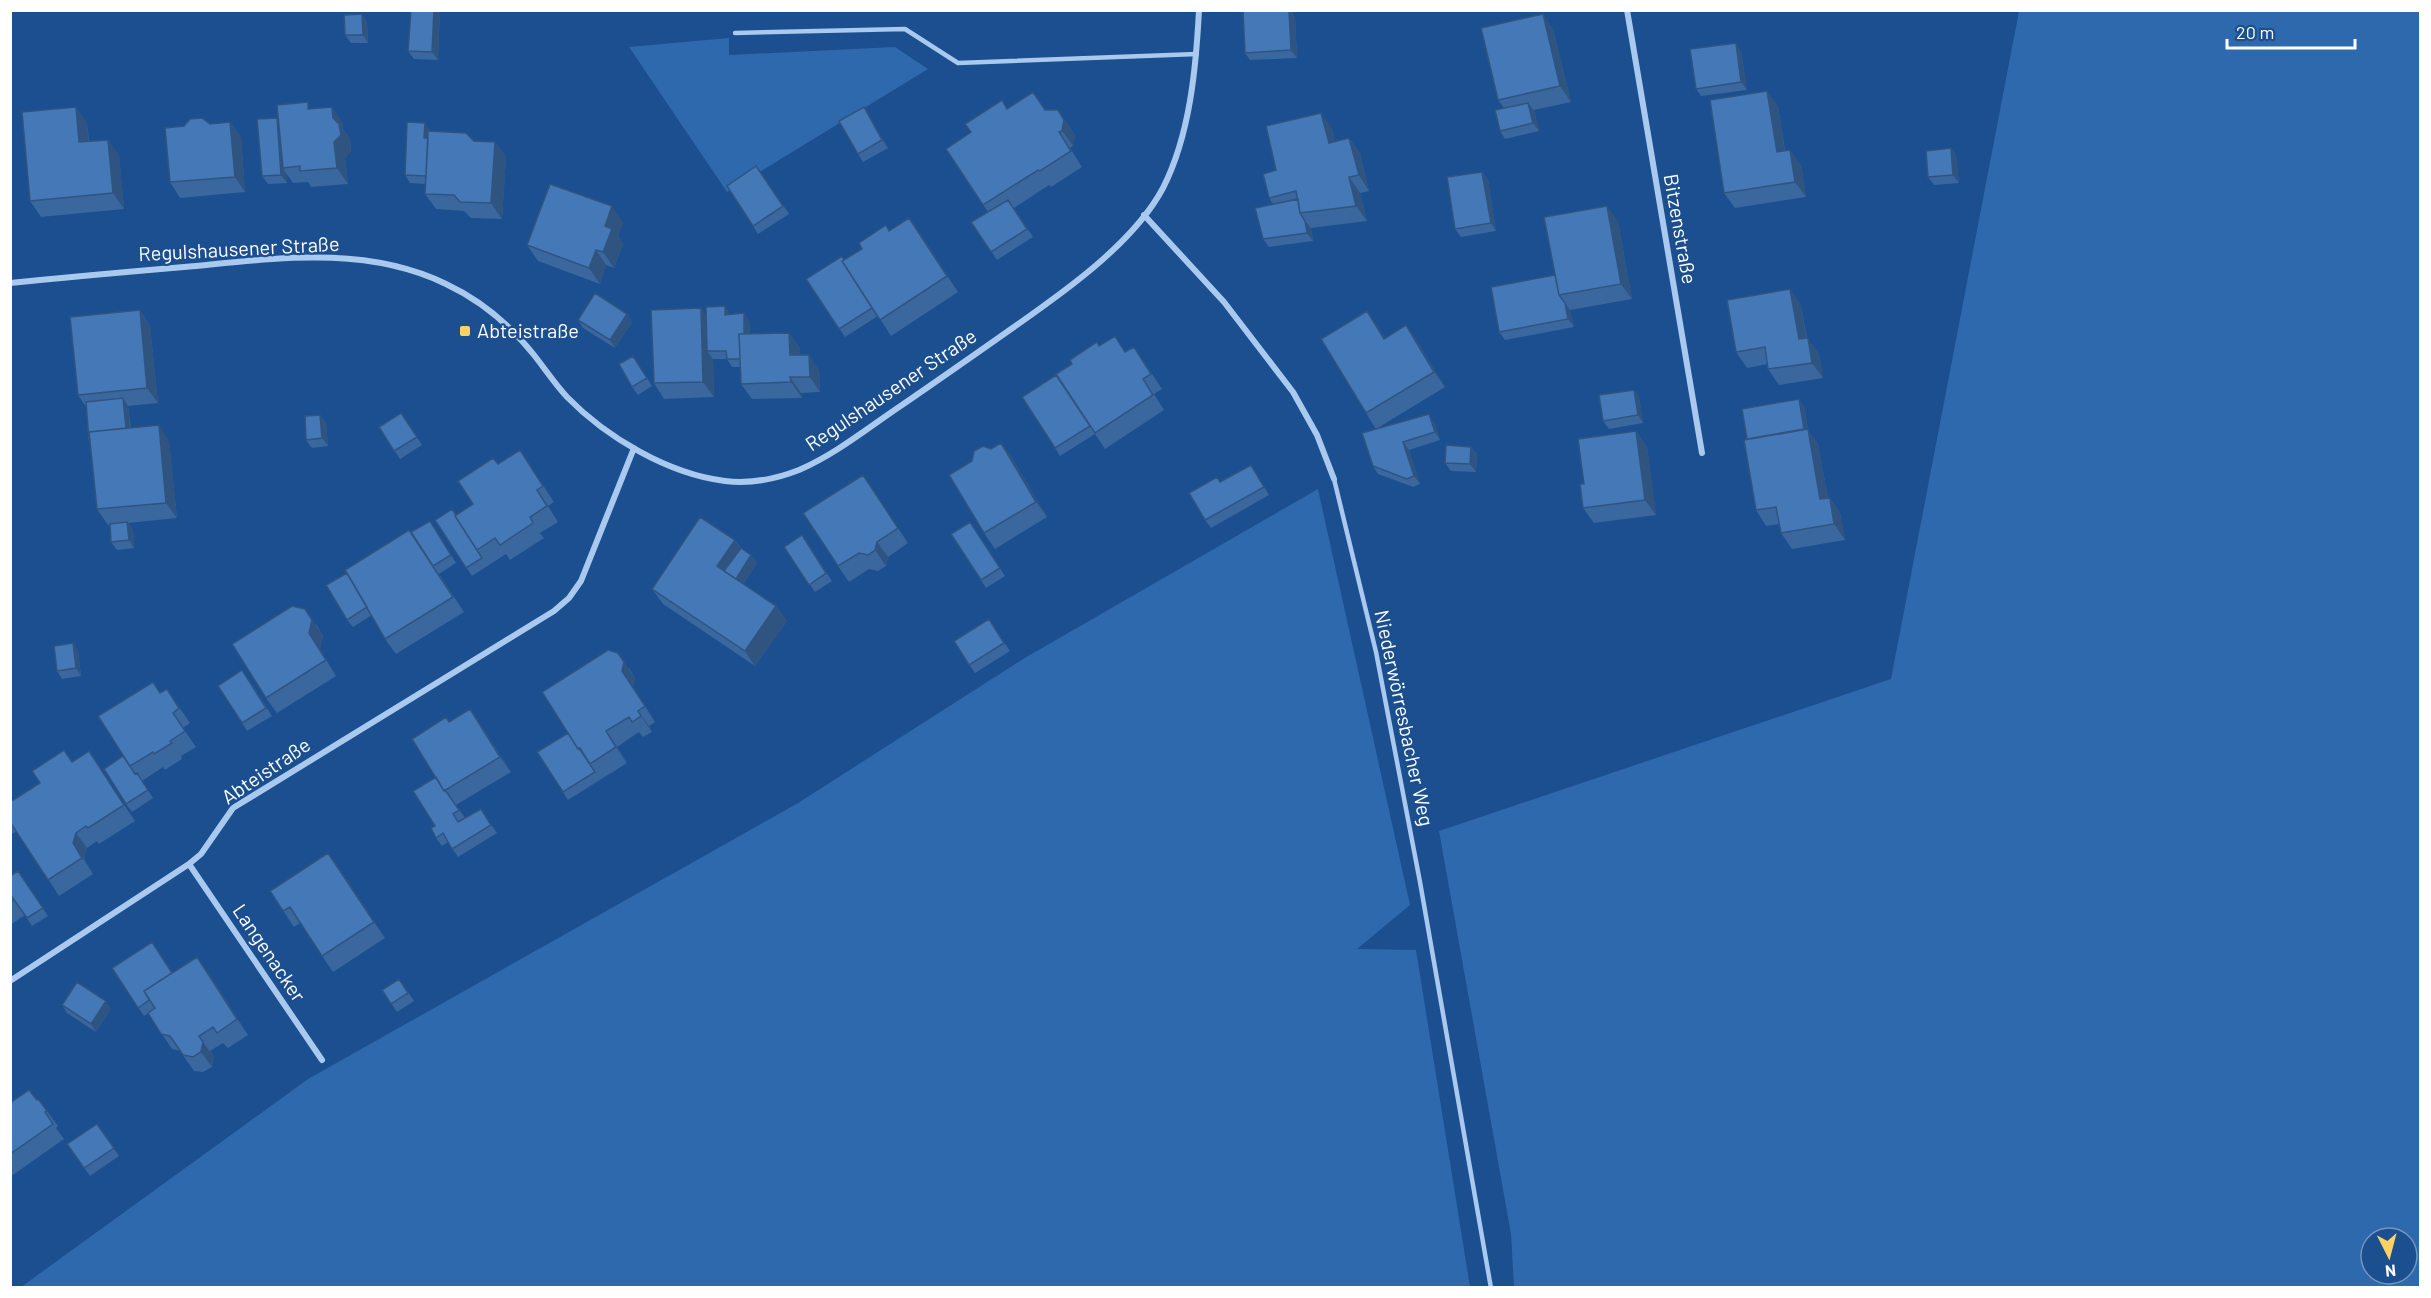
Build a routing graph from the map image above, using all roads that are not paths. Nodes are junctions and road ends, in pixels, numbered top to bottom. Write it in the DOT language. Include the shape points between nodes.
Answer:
graph roads {
  1 [pos="1199,10"];
  2 [pos="1628,10"];
  3 [pos="735,33"];
  4 [pos="1197,54"];
  5 [pos="1144,215"];
  6 [pos="10,283"];
  7 [pos="634,448"];
  8 [pos="1702,453"];
  9 [pos="1334,479"];
  10 [pos="189,864"];
  11 [pos="10,981"];
  12 [pos="322,1060"];
  13 [pos="1491,1287"];
  1 -- 4 [label="street, Regulshausener Straße"];
  2 -- 8 [label="street, Bitzenstraße"];
  3 -- 4 [label="lane" via="905,29 958,63"];
  4 -- 5 [label="street, Regulshausener Straße" via="1190,101 1174,160 1162,190"];
  5 -- 7 [label="street, Regulshausener Straße" via="1107,256 1058,296 946,376 800,469 777,477 730,482 685,471"];
  5 -- 9 [label="street, Niederwörresbacher Weg" via="1224,302 1293,392 1317,435"];
  6 -- 7 [label="street, Regulshausener Straße" via="331,256 383,263 447,284 496,316 565,395"];
  7 -- 10 [label="street, Abteistraße" via="581,581 569,598 554,611 233,808 201,854"];
  9 -- 13 [label="lane, Niederwörresbacher Weg" via="1383,686"];
  10 -- 11 [label="street, Abteistraße"];
  10 -- 12 [label="street, Langenacker"];
}
